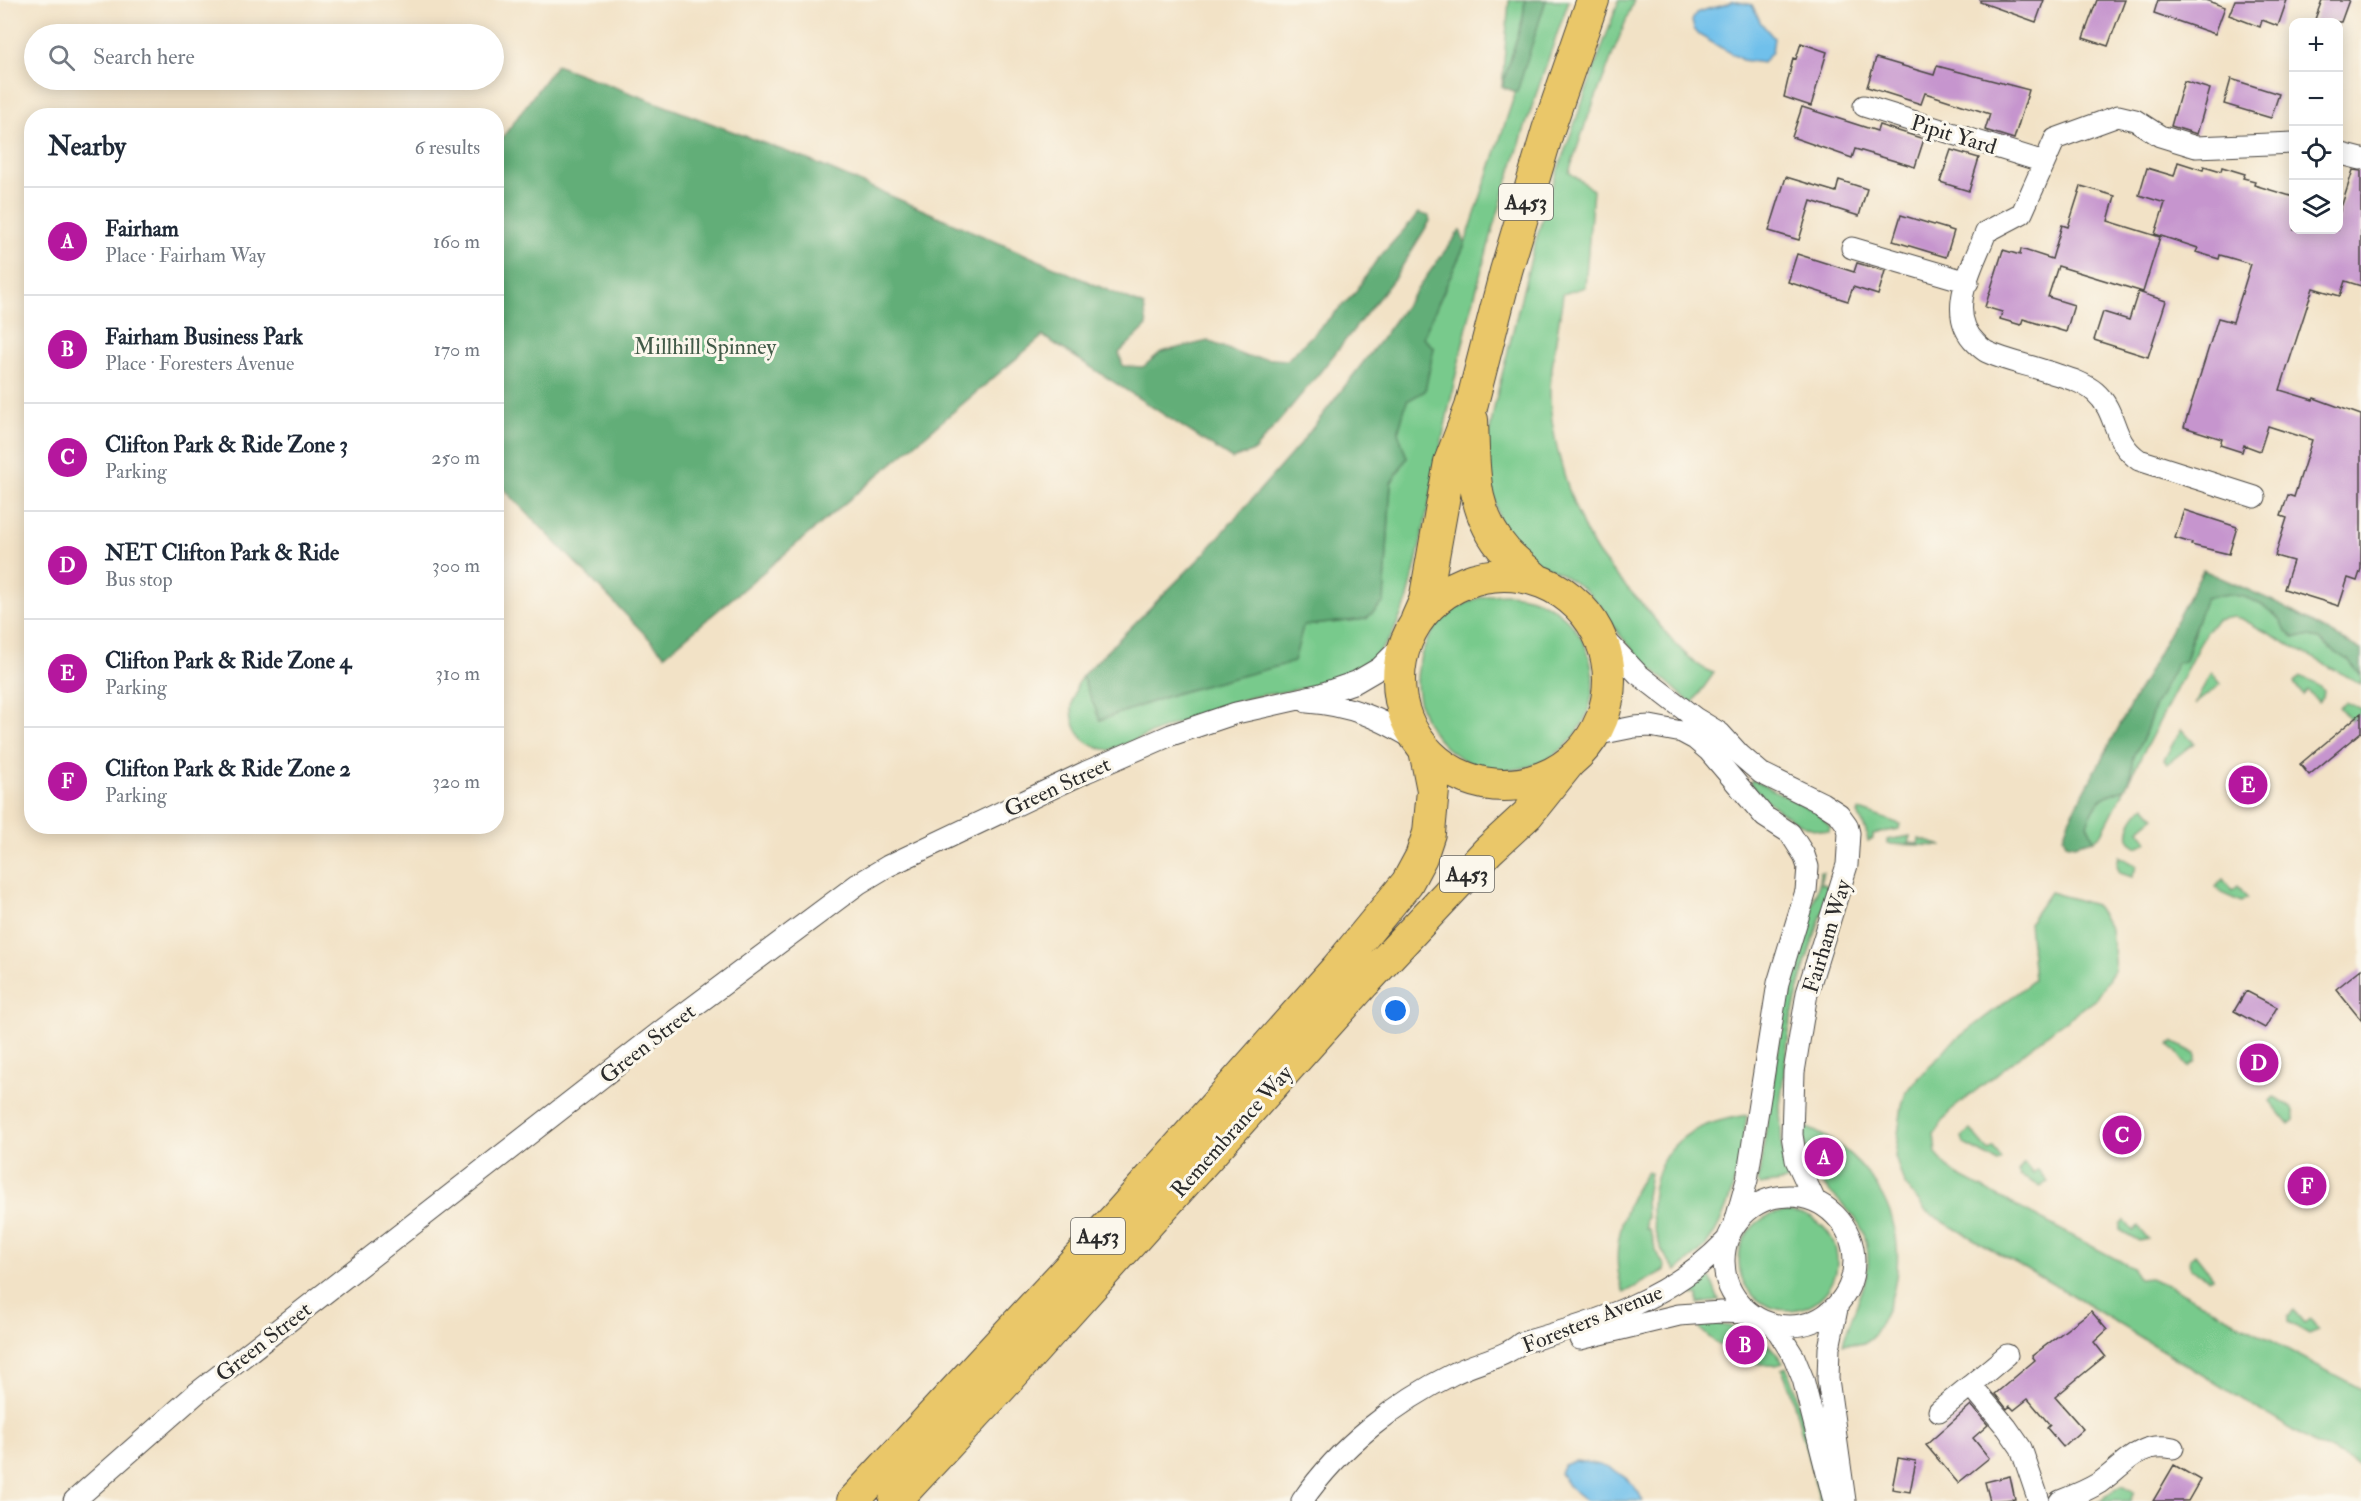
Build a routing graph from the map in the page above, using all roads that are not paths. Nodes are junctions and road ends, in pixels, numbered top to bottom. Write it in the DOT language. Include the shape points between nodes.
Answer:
graph roads {
  1 [pos="1593,0"];
  2 [pos="1864,106"];
  3 [pos="2289,143"];
  4 [pos="2343,154"];
  5 [pos="2361,159"];
  6 [pos="2044,162"];
  7 [pos="1852,248"];
  8 [pos="1968,282"];
  9 [pos="1471,407"];
  10 [pos="2255,496"];
  11 [pos="1537,580"];
  12 [pos="1598,632"];
  13 [pos="1410,634"];
  14 [pos="1288,701"];
  15 [pos="1594,735"];
  16 [pos="1422,746"];
  17 [pos="1568,764"];
  18 [pos="1815,1201"];
  19 [pos="1730,1232"];
  20 [pos="1838,1304"];
  21 [pos="1749,1313"];
  22 [pos="1774,1325"];
  23 [pos="1513,1350"];
  24 [pos="2007,1355"];
  25 [pos="1971,1385"];
  26 [pos="1939,1411"];
  27 [pos="2173,1448"];
  28 [pos="74,1501"];
  29 [pos="853,1501"];
  30 [pos="895,1501"];
  31 [pos="1302,1501"];
  32 [pos="1834,1501"];
  33 [pos="1845,1501"];
  34 [pos="2039,1501"];
  35 [pos="2060,1501"];
  1 -- 9 [label="highway, A453" via="1548,130"];
  2 -- 6 [label="street, Pipit Yard"];
  3 -- 6 [label="street" via="2196,147 2160,136 2135,120 2118,116 2055,139"];
  4 -- 5 [label="street"];
  6 -- 8 [label="street" via="2022,213 1986,232"];
  7 -- 8 [label="street"];
  8 -- 10 [label="street" via="1962,297 1964,327 1985,352 2077,381 2094,392 2112,416 2120,441 2139,460"];
  9 -- 11 [label="highway, A453" via="1479,506 1506,552"];
  9 -- 13 [label="highway, A453" via="1450,462 1425,601"];
  11 -- 12 [label="highway" via="1573,600"];
  11 -- 13 [label="highway" via="1510,575 1481,577 1455,587 1432,603"];
  12 -- 15 [label="highway" via="1607,657 1610,684 1605,711"];
  12 -- 18 [label="street, Fairham Way" via="1638,674 1720,733 1761,773 1835,811 1849,833 1847,865 1807,993 1794,1072 1791,1116 1796,1160"];
  13 -- 14 [label="street, Green Street" via="1380,668 1356,682"];
  13 -- 16 [label="highway" via="1400,663 1400,694 1408,724"];
  14 -- 16 [label="street, Green Street" via="1352,708 1384,721"];
  14 -- 28 [label="street, Green Street" via="1171,735 888,866 858,884 665,1028 198,1392"];
  15 -- 17 [label="highway"];
  15 -- 19 [label="street, Fairham Way" via="1634,727 1682,732 1709,751 1765,817 1790,833 1804,855 1809,877 1778,983 1748,1180"];
  16 -- 17 [label="highway" via="1450,770 1479,782 1510,785 1541,779"];
  16 -- 29 [label="highway, Remembrance Way / A453" via="1433,790 1429,833 1407,883 1338,967 1117,1216"];
  17 -- 30 [label="highway, Remembrance Way / A453" via="1528,814 1364,983"];
  18 -- 19 [label="street" via="1790,1196 1765,1200 1753,1206"];
  18 -- 20 [label="street" via="1839,1220 1853,1247 1851,1283"];
  19 -- 21 [label="street" via="1723,1257 1724,1273 1737,1302"];
  19 -- 23 [label="street, Foresters Avenue" via="1698,1267 1649,1298 1591,1322 1521,1343"];
  20 -- 22 [label="street" via="1816,1321 1788,1327"];
  20 -- 33 [label="street" via="1829,1348 1828,1379"];
  21 -- 22 [label="street"];
  21 -- 23 [label="street, Foresters Avenue" via="1679,1315 1524,1353"];
  22 -- 32 [label="street" via="1803,1379"];
  23 -- 31 [label="street, Foresters Avenue" via="1458,1371 1400,1405 1343,1453"];
  24 -- 25 [label="street"];
  25 -- 26 [label="street"];
  25 -- 34 [label="street" via="2021,1448"];
  27 -- 35 [label="street" via="2143,1449 2098,1483"];
}
